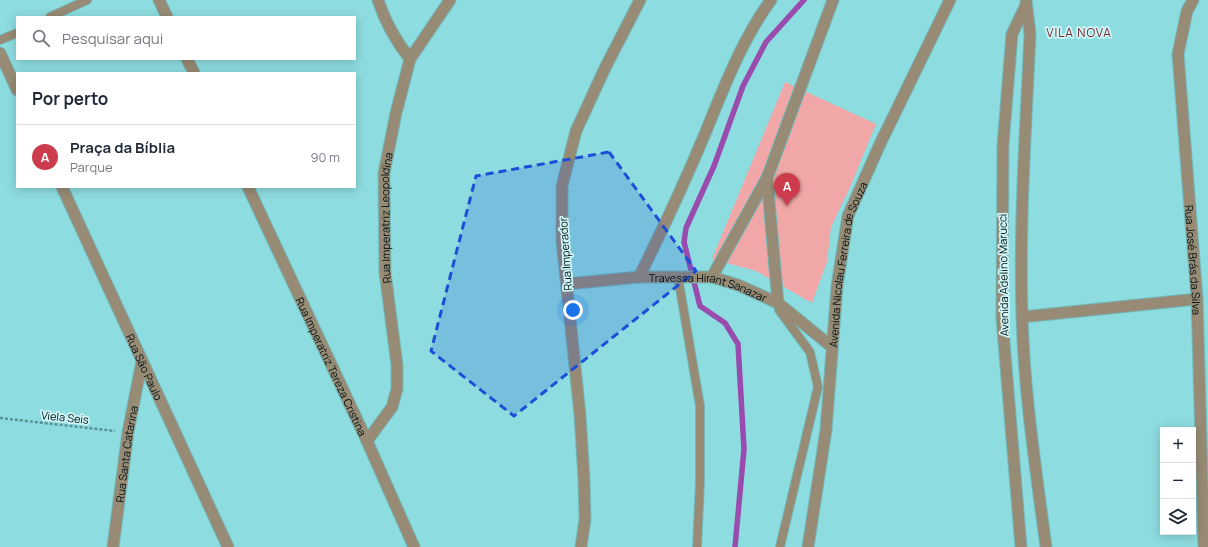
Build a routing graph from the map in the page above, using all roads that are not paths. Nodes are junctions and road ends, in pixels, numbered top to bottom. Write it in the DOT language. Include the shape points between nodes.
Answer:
graph roads {
  1 [pos="87,0"];
  2 [pos="159,0"];
  3 [pos="378,0"];
  4 [pos="450,0"];
  5 [pos="640,0"];
  6 [pos="771,0"];
  7 [pos="834,0"];
  8 [pos="950,0"];
  9 [pos="1193,0"];
  10 [pos="1026,3"];
  11 [pos="52,16"];
  12 [pos="167,16"];
  13 [pos="16,32"];
  14 [pos="0,40"];
  15 [pos="410,59"];
  16 [pos="1,60"];
  17 [pos="188,60"];
  18 [pos="194,72"];
  19 [pos="16,88"];
  20 [pos="767,178"];
  21 [pos="62,188"];
  22 [pos="248,188"];
  23 [pos="639,277"];
  24 [pos="678,277"];
  25 [pos="712,277"];
  26 [pos="567,284"];
  27 [pos="768,298"];
  28 [pos="1197,300"];
  29 [pos="778,303"];
  30 [pos="1022,317"];
  31 [pos="832,347"];
  32 [pos="142,361"];
  33 [pos="367,440"];
  34 [pos="113,547"];
  35 [pos="228,547"];
  36 [pos="414,547"];
  37 [pos="581,547"];
  38 [pos="697,547"];
  39 [pos="780,547"];
  40 [pos="808,547"];
  41 [pos="1021,547"];
  42 [pos="1046,547"];
  43 [pos="1204,547"];
  1 -- 11 [label="lane"];
  2 -- 12 [label="street"];
  3 -- 15 [label="street" via="396,40"];
  4 -- 15 [label="street, Rua Imperatriz Leopoldina"];
  5 -- 26 [label="street, Rua Imperador" via="576,131 562,186 562,241"];
  6 -- 23 [label="street" via="757,19 726,82 670,215"];
  7 -- 20 [label="street"];
  8 -- 31 [label="street, Avenida Nicolau Ferreira de Souza" via="848,216 837,286"];
  9 -- 28 [label="street, Rua José Brás da Silva" via="1187,11 1178,54"];
  10 -- 30 [label="street, Avenida Adelino Marucci" via="1030,34 1021,271"];
  10 -- 41 [label="street, Avenida Adelino Marucci" via="1012,34 1003,160 1002,318"];
  13 -- 14 [label="lane"];
  15 -- 33 [label="street, Rua Imperatriz Leopoldina" via="384,173 385,272 397,365 397,388 392,407"];
  16 -- 19 [label="street"];
  17 -- 18 [label="street"];
  20 -- 25 [label="street"];
  20 -- 29 [label="street"];
  21 -- 32 [label="street, Rua São Paulo"];
  22 -- 33 [label="street, Rua Imperatriz Tereza Cristina"];
  23 -- 24 [label="street, Travessa Hirant Sanazar"];
  23 -- 26 [label="street, Travessa Hirant Sanazar"];
  24 -- 25 [label="street, Travessa Hirant Sanazar"];
  24 -- 38 [label="lane" via="700,406"];
  25 -- 27 [label="street, Travessa Hirant Sanazar"];
  26 -- 37 [label="street, Rua Imperador" via="584,479 585,519"];
  27 -- 29 [label="street, Travessa Hirant Sanazar"];
  27 -- 39 [label="lane" via="785,315 810,352 818,387"];
  28 -- 30 [label="street"];
  28 -- 43 [label="street, Rua José Brás da Silva"];
  29 -- 31 [label="street, Travessa Hirant Sanazar"];
  30 -- 42 [label="street, Avenida Adelino Marucci" via="1027,400"];
  31 -- 40 [label="street, Avenida Nicolau Ferreira de Souza" via="826,430"];
  32 -- 34 [label="street, Rua Santa Catarina" via="128,432"];
  32 -- 35 [label="street, Rua São Paulo"];
  33 -- 36 [label="street, Rua Imperatriz Tereza Cristina"];
}
